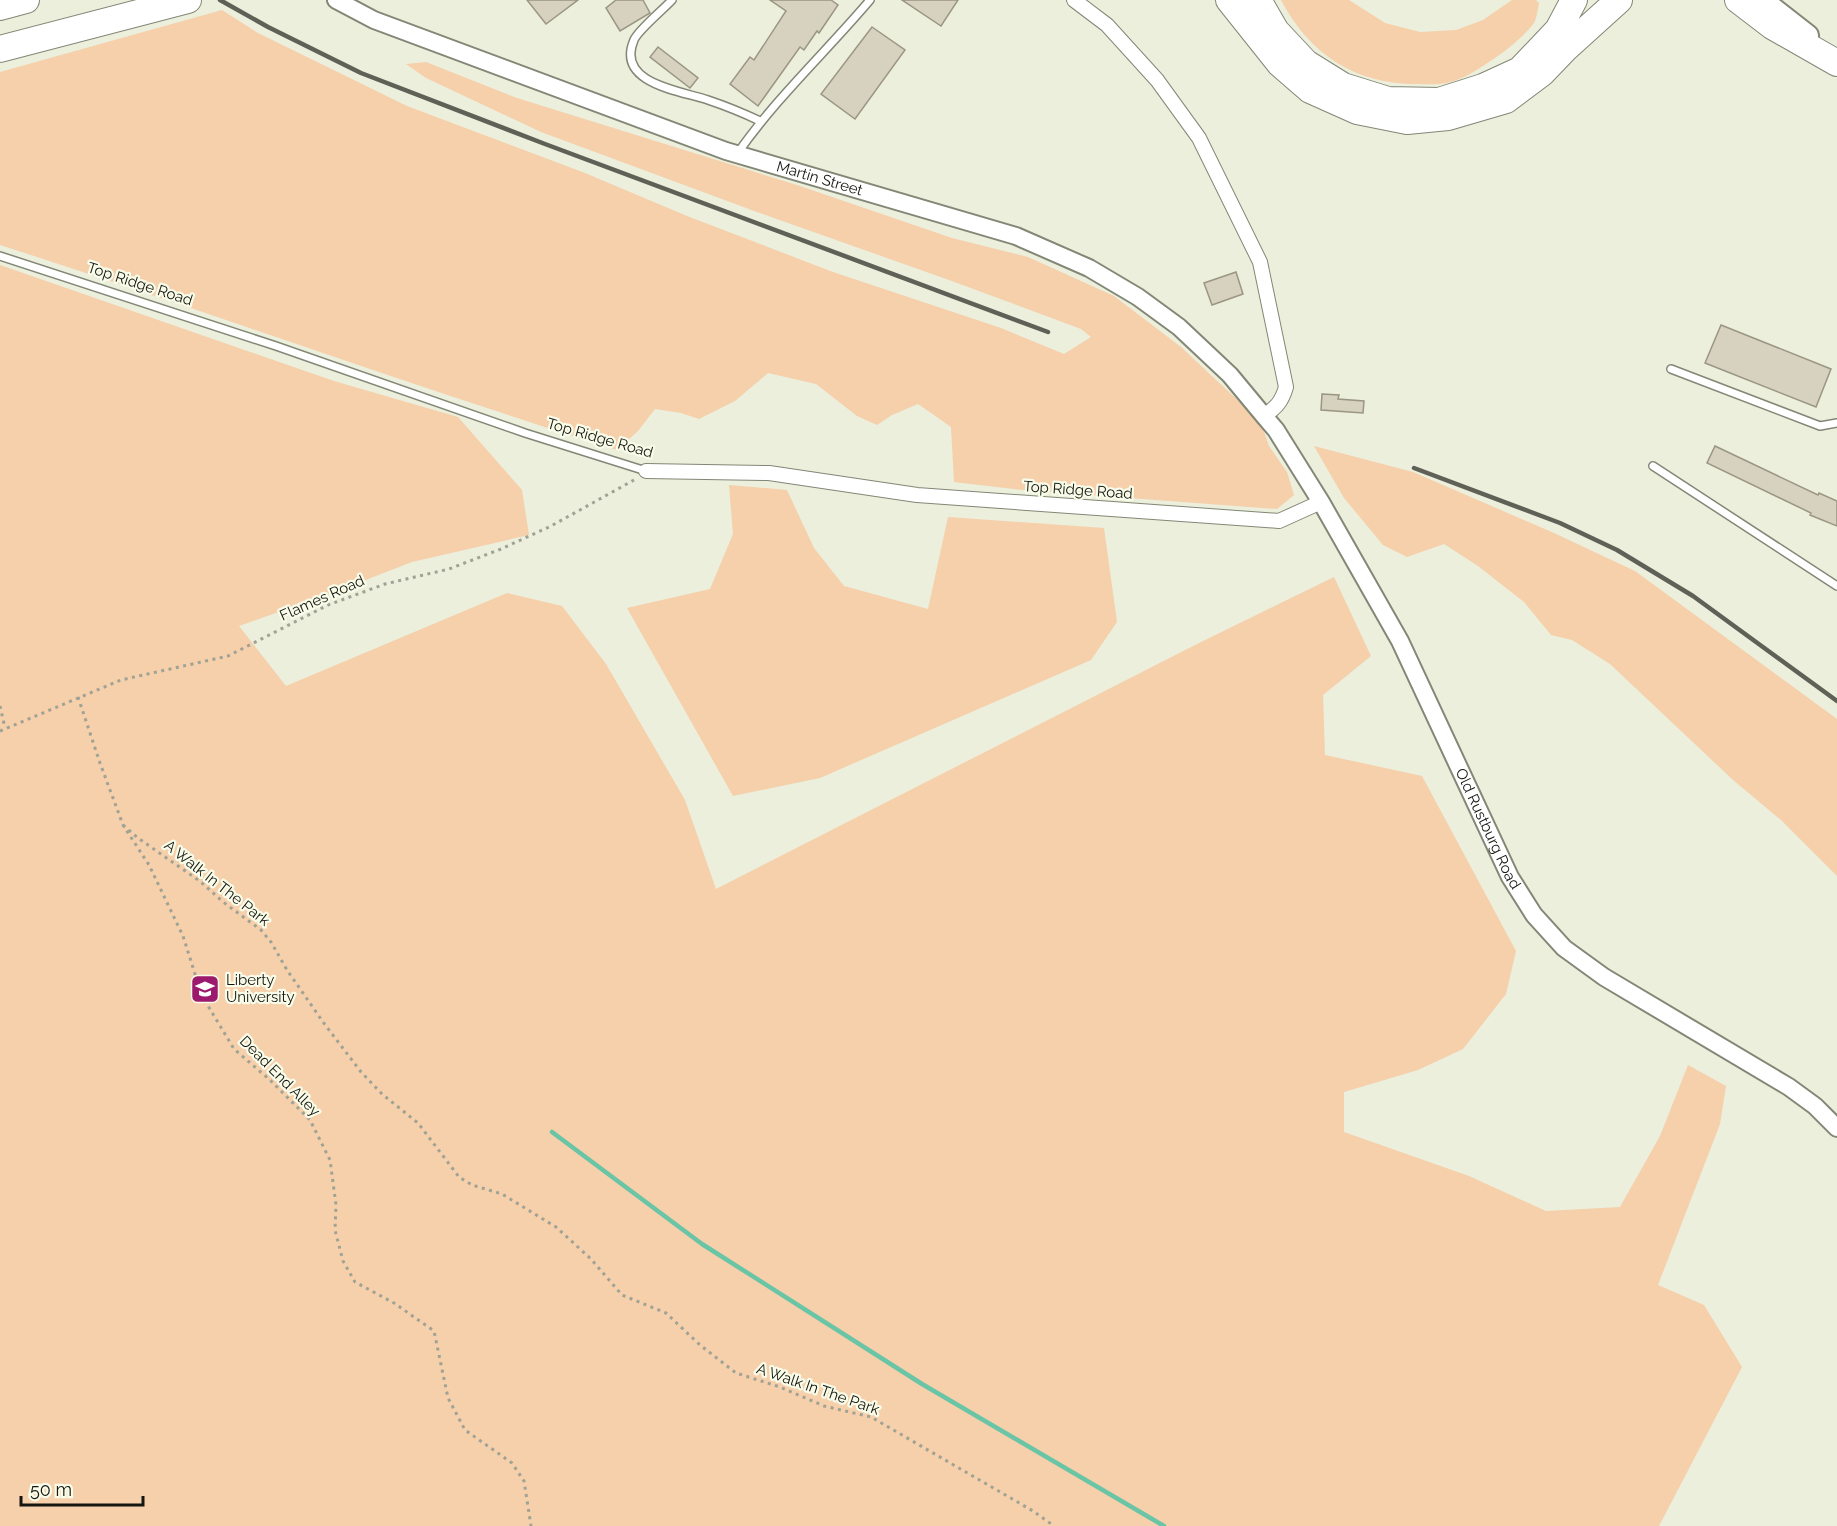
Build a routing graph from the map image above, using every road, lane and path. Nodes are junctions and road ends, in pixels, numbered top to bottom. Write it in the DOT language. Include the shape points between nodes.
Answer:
graph roads {
  1 [pos="26,0"];
  2 [pos="188,0"];
  3 [pos="336,0"];
  4 [pos="672,0"];
  5 [pos="870,0"];
  6 [pos="1074,0"];
  7 [pos="1229,0"];
  8 [pos="1258,0"];
  9 [pos="1575,0"];
  10 [pos="1738,0"];
  11 [pos="1761,0"];
  12 [pos="1617,4"];
  13 [pos="0,7"];
  14 [pos="0,49"];
  15 [pos="1837,62"];
  16 [pos="760,121"];
  17 [pos="736,153"];
  18 [pos="0,256"];
  19 [pos="1671,369"];
  20 [pos="1264,416"];
  21 [pos="1837,423"];
  22 [pos="1653,466"];
  23 [pos="646,471"];
  24 [pos="1321,502"];
  25 [pos="1837,586"];
  26 [pos="78,697"];
  27 [pos="0,706"];
  28 [pos="5,729"];
  29 [pos="0,731"];
  30 [pos="123,825"];
  31 [pos="1837,1128"];
  32 [pos="531,1526"];
  33 [pos="1053,1526"];
  1 -- 13 [label="highway"];
  2 -- 14 [label="highway"];
  3 -- 17 [label="street, Martin Street" via="384,24"];
  4 -- 16 [label="lane" via="635,38 631,52 641,76 653,84"];
  5 -- 16 [label="lane"];
  6 -- 20 [label="street" via="1107,25 1157,80 1199,138 1260,262 1286,387 1283,400"];
  7 -- 12 [label="highway" via="1280,64 1310,90 1357,111 1407,121 1448,117 1506,100 1542,74"];
  8 -- 9 [label="highway" via="1276,31 1306,63 1343,86 1388,100 1439,101 1520,70 1558,30"];
  10 -- 15 [label="highway" via="1772,26"];
  11 -- 15 [label="highway"];
  16 -- 17 [label="lane"];
  17 -- 20 [label="street, Martin Street" via="1017,236 1089,268 1179,327 1230,375"];
  18 -- 23 [label="lane, Top Ridge Road"];
  19 -- 21 [label="lane" via="1820,426"];
  20 -- 24 [label="street, Old Rustburg Road"];
  22 -- 25 [label="lane"];
  23 -- 24 [label="street, Top Ridge Road" via="769,473 917,495 1279,521"];
  23 -- 26 [label="path, Flames Road" via="594,503 501,549 450,569 385,584 328,605 228,656 121,680"];
  24 -- 31 [label="street, Old Rustburg Road" via="1400,641 1510,877 1534,915 1574,957 1789,1087"];
  26 -- 28 [label="path, Flames Road"];
  26 -- 30 [label="path, Dead End Alley"];
  27 -- 28 [label="path"];
  28 -- 29 [label="path, Flames Road"];
  30 -- 32 [label="path, Dead End Alley" via="149,865 183,936 202,996 234,1049 310,1120 330,1160 335,1230 343,1261 355,1282 434,1331 448,1398 465,1430 512,1463 524,1481"];
  30 -- 33 [label="path, A Walk In The Park" via="261,930 361,1072 418,1123 459,1177 502,1194 556,1227 622,1295 666,1313 736,1373 824,1406 871,1417"];
}
